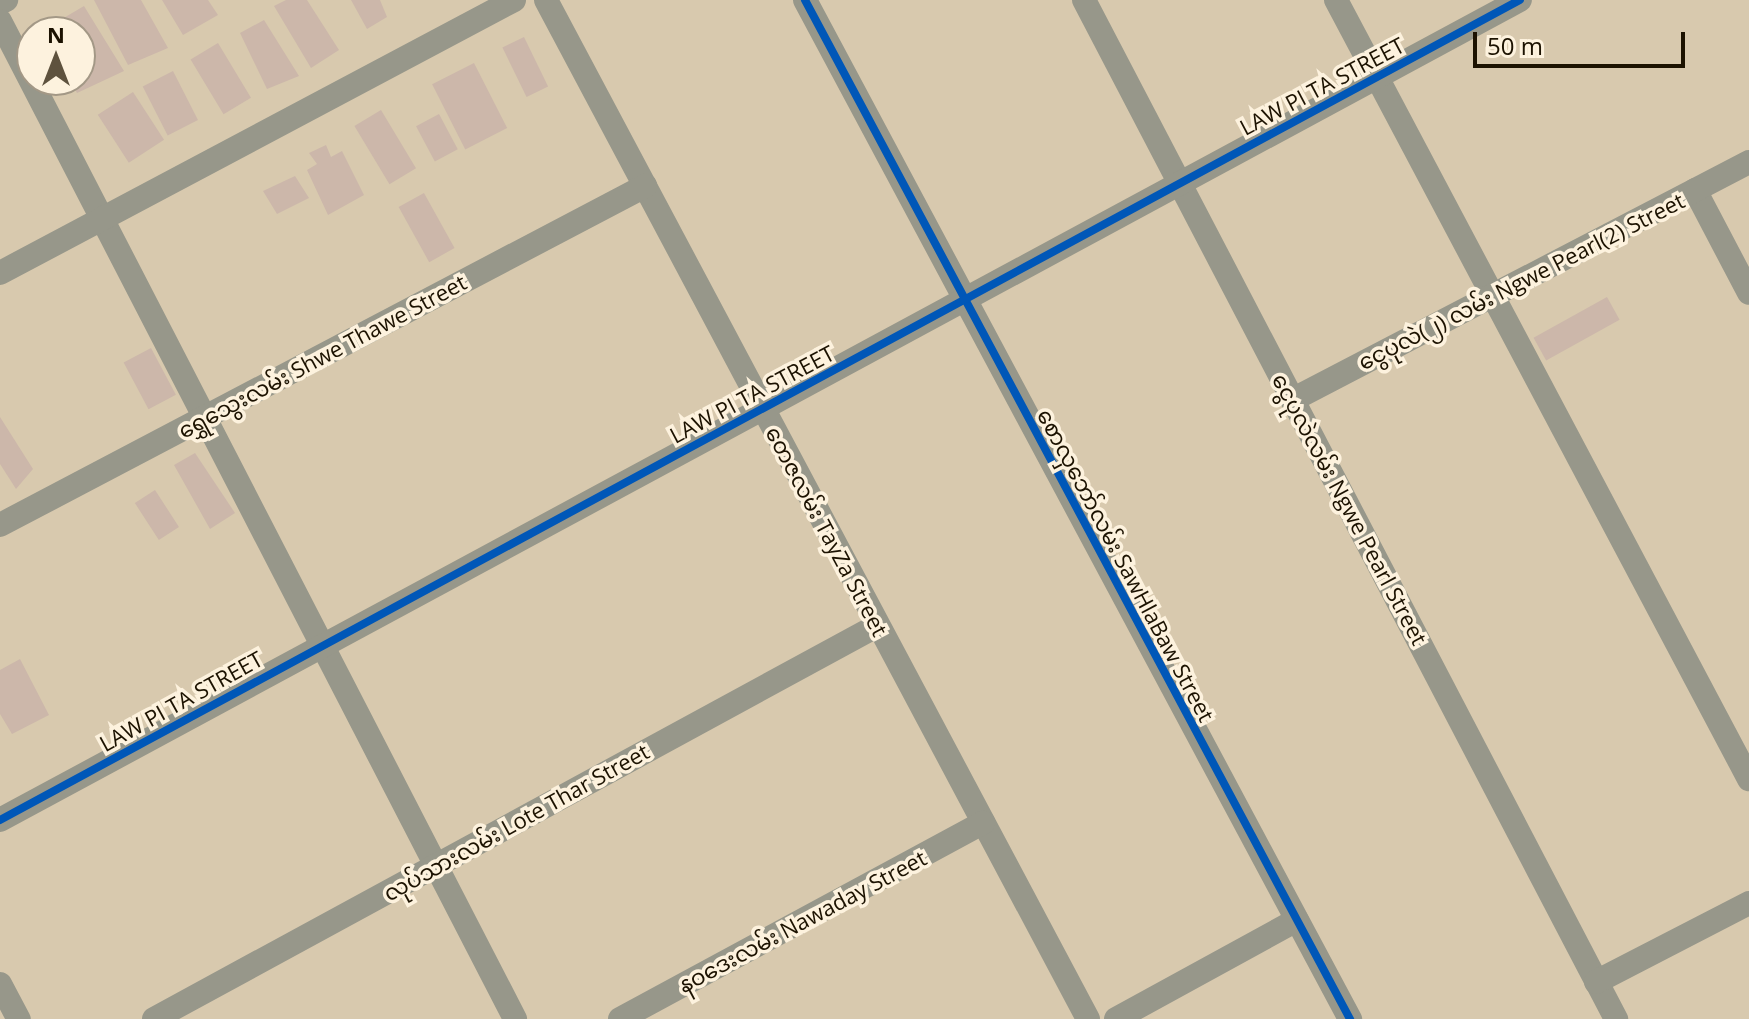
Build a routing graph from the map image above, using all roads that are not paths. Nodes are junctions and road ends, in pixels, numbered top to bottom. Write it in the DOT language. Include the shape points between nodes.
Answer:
graph roads {
  1 [pos="6,0"];
  2 [pos="514,0"];
  3 [pos="546,0"];
  4 [pos="805,0"];
  5 [pos="1084,0"];
  6 [pos="1336,0"];
  7 [pos="1520,0"];
  8 [pos="0,3"];
  9 [pos="0,21"];
  10 [pos="1376,77"];
  11 [pos="1749,162"];
  12 [pos="1180,184"];
  13 [pos="645,186"];
  14 [pos="1695,190"];
  15 [pos="104,217"];
  16 [pos="0,273"];
  17 [pos="1749,293"];
  18 [pos="1491,296"];
  19 [pos="963,301"];
  20 [pos="1292,400"];
  21 [pos="762,409"];
  22 [pos="206,417"];
  23 [pos="0,525"];
  24 [pos="878,625"];
  25 [pos="322,644"];
  26 [pos="1749,779"];
  27 [pos="0,820"];
  28 [pos="983,823"];
  29 [pos="436,865"];
  30 [pos="1749,903"];
  31 [pos="1297,920"];
  32 [pos="1596,982"];
  33 [pos="0,984"];
  34 [pos="19,1019"];
  35 [pos="154,1019"];
  36 [pos="515,1019"];
  37 [pos="620,1019"];
  38 [pos="1088,1019"];
  39 [pos="1116,1019"];
  40 [pos="1350,1019"];
  41 [pos="1616,1019"];
  1 -- 8 [label="street"];
  2 -- 15 [label="street"];
  3 -- 13 [label="street, တေဇလမ်း TayZa Street"];
  4 -- 19 [label="street, စောလှဘော်လမ်း SawHlaBaw Street"];
  5 -- 12 [label="street, ငွေပုလဲလမ်း Ngwe Pearl Street"];
  6 -- 10 [label="street"];
  7 -- 10 [label="street, LAW PI TA STREET"];
  9 -- 15 [label="street"];
  10 -- 12 [label="street, LAW PI TA STREET"];
  10 -- 18 [label="street"];
  11 -- 14 [label="street, ငွေပုလဲ(၂) လမ်း Ngwe Pearl(2) Street"];
  12 -- 19 [label="street, LAW PI TA STREET"];
  12 -- 20 [label="street, ငွေပုလဲလမ်း Ngwe Pearl Street"];
  13 -- 21 [label="street, တေဇလမ်း TayZa Street"];
  13 -- 22 [label="street, ရွှေသွေးလမ်း Shwe Thawe Street"];
  14 -- 17 [label="street"];
  14 -- 18 [label="street, ငွေပုလဲ(၂) လမ်း Ngwe Pearl(2) Street"];
  15 -- 16 [label="street"];
  15 -- 22 [label="street"];
  18 -- 20 [label="street, ငွေပုလဲ(၂) လမ်း Ngwe Pearl(2) Street"];
  18 -- 26 [label="street"];
  19 -- 21 [label="street, LAW PI TA STREET"];
  19 -- 31 [label="street, စောလှဘော်လမ်း SawHlaBaw Street"];
  20 -- 32 [label="street, ငွေပုလဲလမ်း Ngwe Pearl Street"];
  21 -- 24 [label="street, တေဇလမ်း TayZa Street"];
  21 -- 25 [label="street, LAW PI TA STREET"];
  22 -- 23 [label="street, ရွှေသွေးလမ်း Shwe Thawe Street"];
  22 -- 25 [label="street"];
  24 -- 28 [label="street, တေဇလမ်း TayZa Street"];
  24 -- 29 [label="street, လုပ်သားလမ်း Lote Thar Street"];
  25 -- 27 [label="street, LAW PI TA STREET"];
  25 -- 29 [label="street"];
  28 -- 37 [label="street, နဝဒေးလမ်း Nawaday Street"];
  28 -- 38 [label="street, တေဇလမ်း TayZa Street"];
  29 -- 35 [label="street, လုပ်သားလမ်း Lote Thar Street"];
  29 -- 36 [label="street"];
  30 -- 32 [label="street"];
  31 -- 39 [label="street"];
  31 -- 40 [label="street, စောလှဘော်လမ်း SawHlaBaw Street"];
  32 -- 41 [label="street, ငွေပုလဲလမ်း Ngwe Pearl Street"];
  33 -- 34 [label="street"];
}
